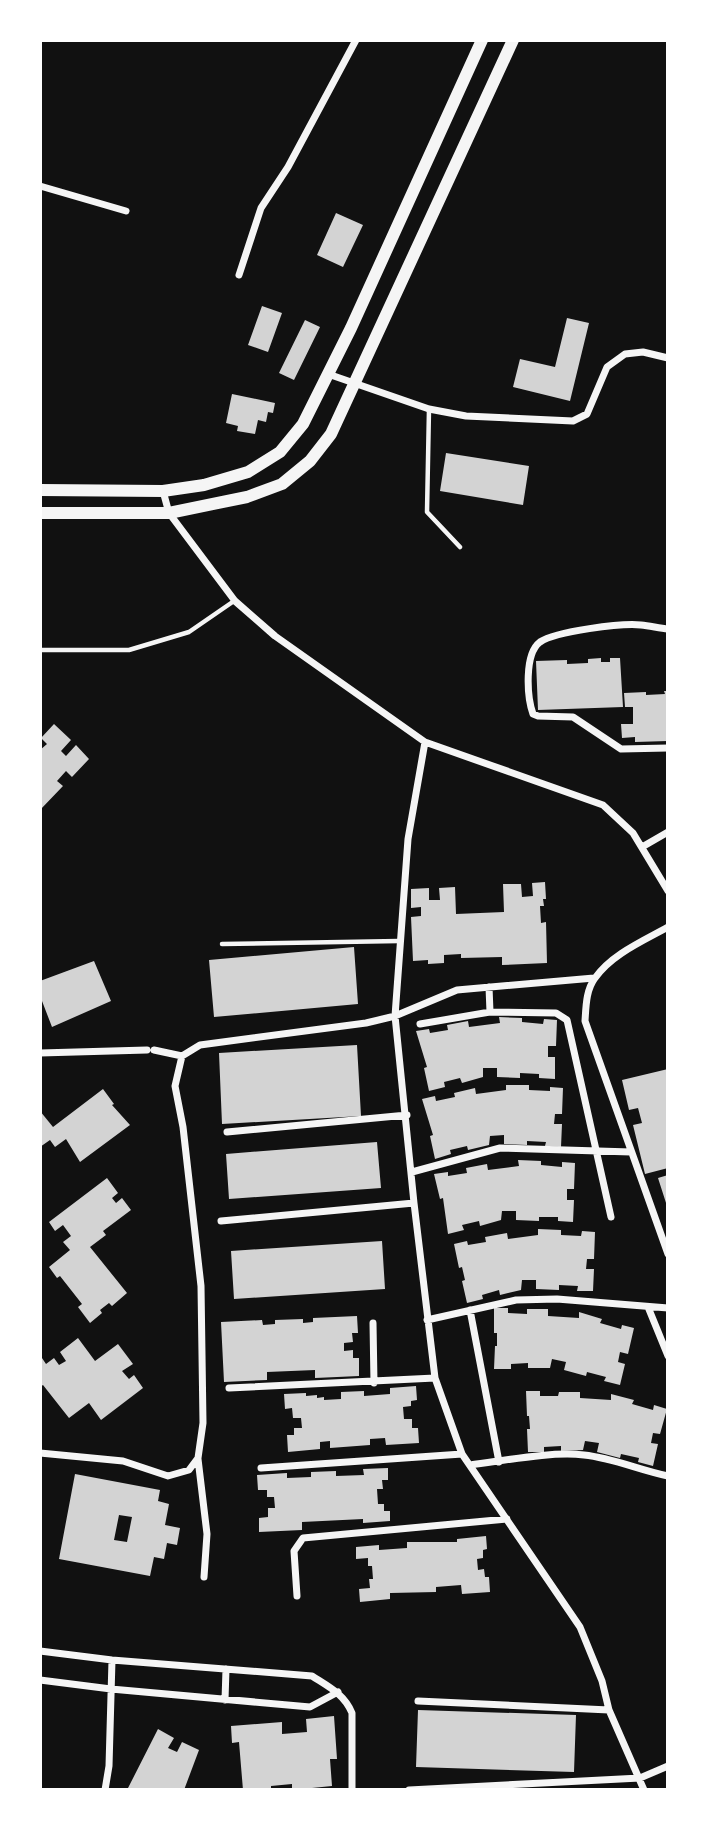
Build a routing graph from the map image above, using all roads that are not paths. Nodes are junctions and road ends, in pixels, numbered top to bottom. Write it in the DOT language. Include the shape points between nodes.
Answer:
graph roads {
  1 [pos="355,40"];
  2 [pos="482,40"];
  3 [pos="513,40"];
  4 [pos="40,186"];
  5 [pos="126,211"];
  6 [pos="239,275"];
  7 [pos="668,358"];
  8 [pos="328,374"];
  9 [pos="354,383"];
  10 [pos="429,409"];
  11 [pos="40,490"];
  12 [pos="163,491"];
  13 [pos="40,513"];
  14 [pos="169,513"];
  15 [pos="460,547"];
  16 [pos="235,601"];
  17 [pos="668,629"];
  18 [pos="40,650"];
  19 [pos="425,741"];
  20 [pos="668,748"];
  21 [pos="668,832"];
  22 [pos="642,846"];
  23 [pos="668,891"];
  24 [pos="668,927"];
  25 [pos="399,941"];
  26 [pos="222,944"];
  27 [pos="594,978"];
  28 [pos="489,987"];
  29 [pos="490,1012"];
  30 [pos="395,1016"];
  31 [pos="420,1024"];
  32 [pos="40,1053"];
  33 [pos="183,1056"];
  34 [pos="407,1115"];
  35 [pos="227,1132"];
  36 [pos="596,1151"];
  37 [pos="631,1152"];
  38 [pos="412,1172"];
  39 [pos="414,1203"];
  40 [pos="611,1217"];
  41 [pos="221,1221"];
  42 [pos="668,1254"];
  43 [pos="648,1307"];
  44 [pos="668,1308"];
  45 [pos="471,1310"];
  46 [pos="427,1320"];
  47 [pos="373,1323"];
  48 [pos="668,1356"];
  49 [pos="435,1378"];
  50 [pos="374,1383"];
  51 [pos="229,1388"];
  52 [pos="40,1453"];
  53 [pos="462,1454"];
  54 [pos="198,1458"];
  55 [pos="499,1462"];
  56 [pos="470,1465"];
  57 [pos="261,1468"];
  58 [pos="668,1476"];
  59 [pos="507,1519"];
  60 [pos="204,1577"];
  61 [pos="297,1596"];
  62 [pos="40,1651"];
  63 [pos="112,1660"];
  64 [pos="226,1669"];
  65 [pos="40,1680"];
  66 [pos="111,1689"];
  67 [pos="338,1692"];
  68 [pos="225,1700"];
  69 [pos="418,1701"];
  70 [pos="609,1710"];
  71 [pos="668,1766"];
  72 [pos="640,1778"];
  73 [pos="105,1790"];
  74 [pos="352,1790"];
  75 [pos="409,1790"];
  76 [pos="643,1790"];
  1 -- 6 [label="street" via="288,167 261,208"];
  2 -- 8 [label="main road"];
  3 -- 9 [label="main road"];
  4 -- 5 [label="street"];
  7 -- 10 [label="street" via="643,352 625,354 607,367 587,414 573,421 466,416"];
  8 -- 9 [label="street"];
  8 -- 12 [label="main road" via="303,424 280,452 247,472"];
  9 -- 10 [label="street"];
  9 -- 14 [label="main road" via="331,434 282,484 247,497"];
  10 -- 15 [label="lane" via="427,512"];
  11 -- 12 [label="main road"];
  12 -- 14 [label="street"];
  13 -- 14 [label="main road"];
  14 -- 16 [label="street"];
  16 -- 18 [label="lane" via="189,632 129,650"];
  16 -- 19 [label="street" via="275,636"];
  17 -- 20 [label="street" via="639,624 560,633 540,642 528,663 533,714 573,717 621,749"];
  19 -- 22 [label="street" via="603,805"];
  19 -- 25 [label="street" via="408,839"];
  21 -- 22 [label="street"];
  22 -- 23 [label="street"];
  24 -- 27 [label="street" via="615,958"];
  25 -- 26 [label="lane"];
  25 -- 30 [label="street"];
  27 -- 28 [label="street"];
  27 -- 37 [label="street" via="585,1021"];
  28 -- 29 [label="street"];
  28 -- 30 [label="street" via="457,990"];
  29 -- 31 [label="street"];
  29 -- 36 [label="street" via="556,1013 567,1020"];
  30 -- 33 [label="street" via="200,1045"];
  30 -- 34 [label="street"];
  32 -- 33 [label="street" via="151,1050"];
  33 -- 54 [label="street" via="174,1086 185,1140 201,1286 203,1423"];
  34 -- 35 [label="street"];
  34 -- 38 [label="street"];
  36 -- 37 [label="street"];
  36 -- 38 [label="street" via="500,1148"];
  36 -- 40 [label="street"];
  37 -- 42 [label="street"];
  38 -- 39 [label="street"];
  39 -- 41 [label="street"];
  39 -- 46 [label="street"];
  43 -- 44 [label="street"];
  43 -- 45 [label="street" via="557,1298 516,1300"];
  43 -- 48 [label="street"];
  45 -- 46 [label="street"];
  45 -- 55 [label="street"];
  46 -- 49 [label="street"];
  47 -- 50 [label="street"];
  49 -- 50 [label="street"];
  49 -- 53 [label="street"];
  50 -- 51 [label="street"];
  52 -- 54 [label="street" via="123,1461 169,1476 189,1470"];
  53 -- 56 [label="street"];
  53 -- 57 [label="street"];
  54 -- 60 [label="street" via="208,1534"];
  55 -- 56 [label="street"];
  55 -- 58 [label="street" via="581,1454"];
  56 -- 59 [label="street"];
  59 -- 61 [label="street" via="303,1538 294,1551"];
  59 -- 70 [label="street" via="580,1627"];
  62 -- 63 [label="street"];
  63 -- 64 [label="street"];
  63 -- 66 [label="street"];
  64 -- 67 [label="street" via="312,1676"];
  64 -- 68 [label="street"];
  65 -- 66 [label="street"];
  66 -- 68 [label="street"];
  66 -- 73 [label="street"];
  67 -- 68 [label="street" via="310,1707"];
  67 -- 74 [label="street" via="352,1713"];
  69 -- 70 [label="street"];
  70 -- 72 [label="street"];
  71 -- 72 [label="street"];
  72 -- 75 [label="street"];
  72 -- 76 [label="street"];
}
